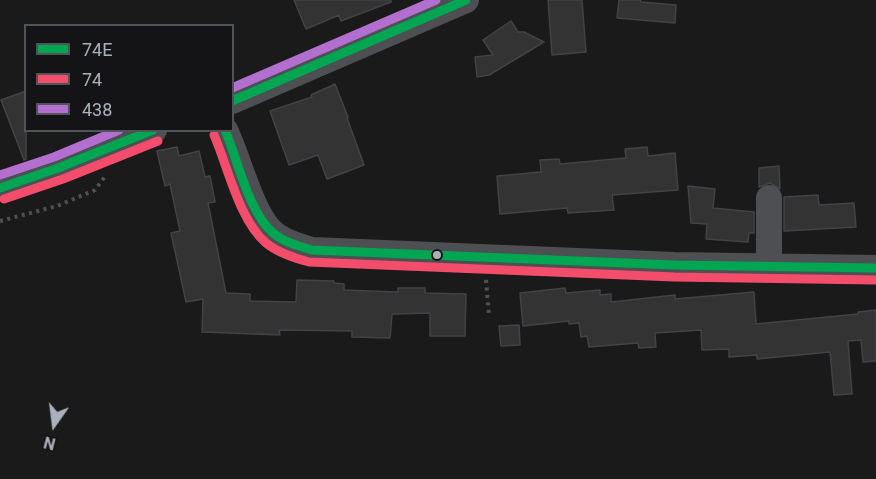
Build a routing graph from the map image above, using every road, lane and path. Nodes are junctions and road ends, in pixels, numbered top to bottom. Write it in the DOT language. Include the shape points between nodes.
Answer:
graph roads {
  1 [pos="466,0"];
  2 [pos="234,101"];
  3 [pos="226,132"];
  4 [pos="144,134"];
  5 [pos="109,146"];
  6 [pos="0,188"];
  7 [pos="770,198"];
  8 [pos="0,221"];
  9 [pos="485,258"];
  10 [pos="769,267"];
  11 [pos="876,268"];
  12 [pos="489,316"];
  1 -- 2 [label="street"];
  3 -- 9 [label="street" via="255,207 270,230 289,243 312,250"];
  4 -- 5 [label="street"];
  5 -- 6 [label="street"];
  5 -- 8 [label="path" via="112,162 95,190 57,206"];
  7 -- 10 [label="street"];
  9 -- 10 [label="street"];
  9 -- 12 [label="path"];
  10 -- 11 [label="street"];
}
